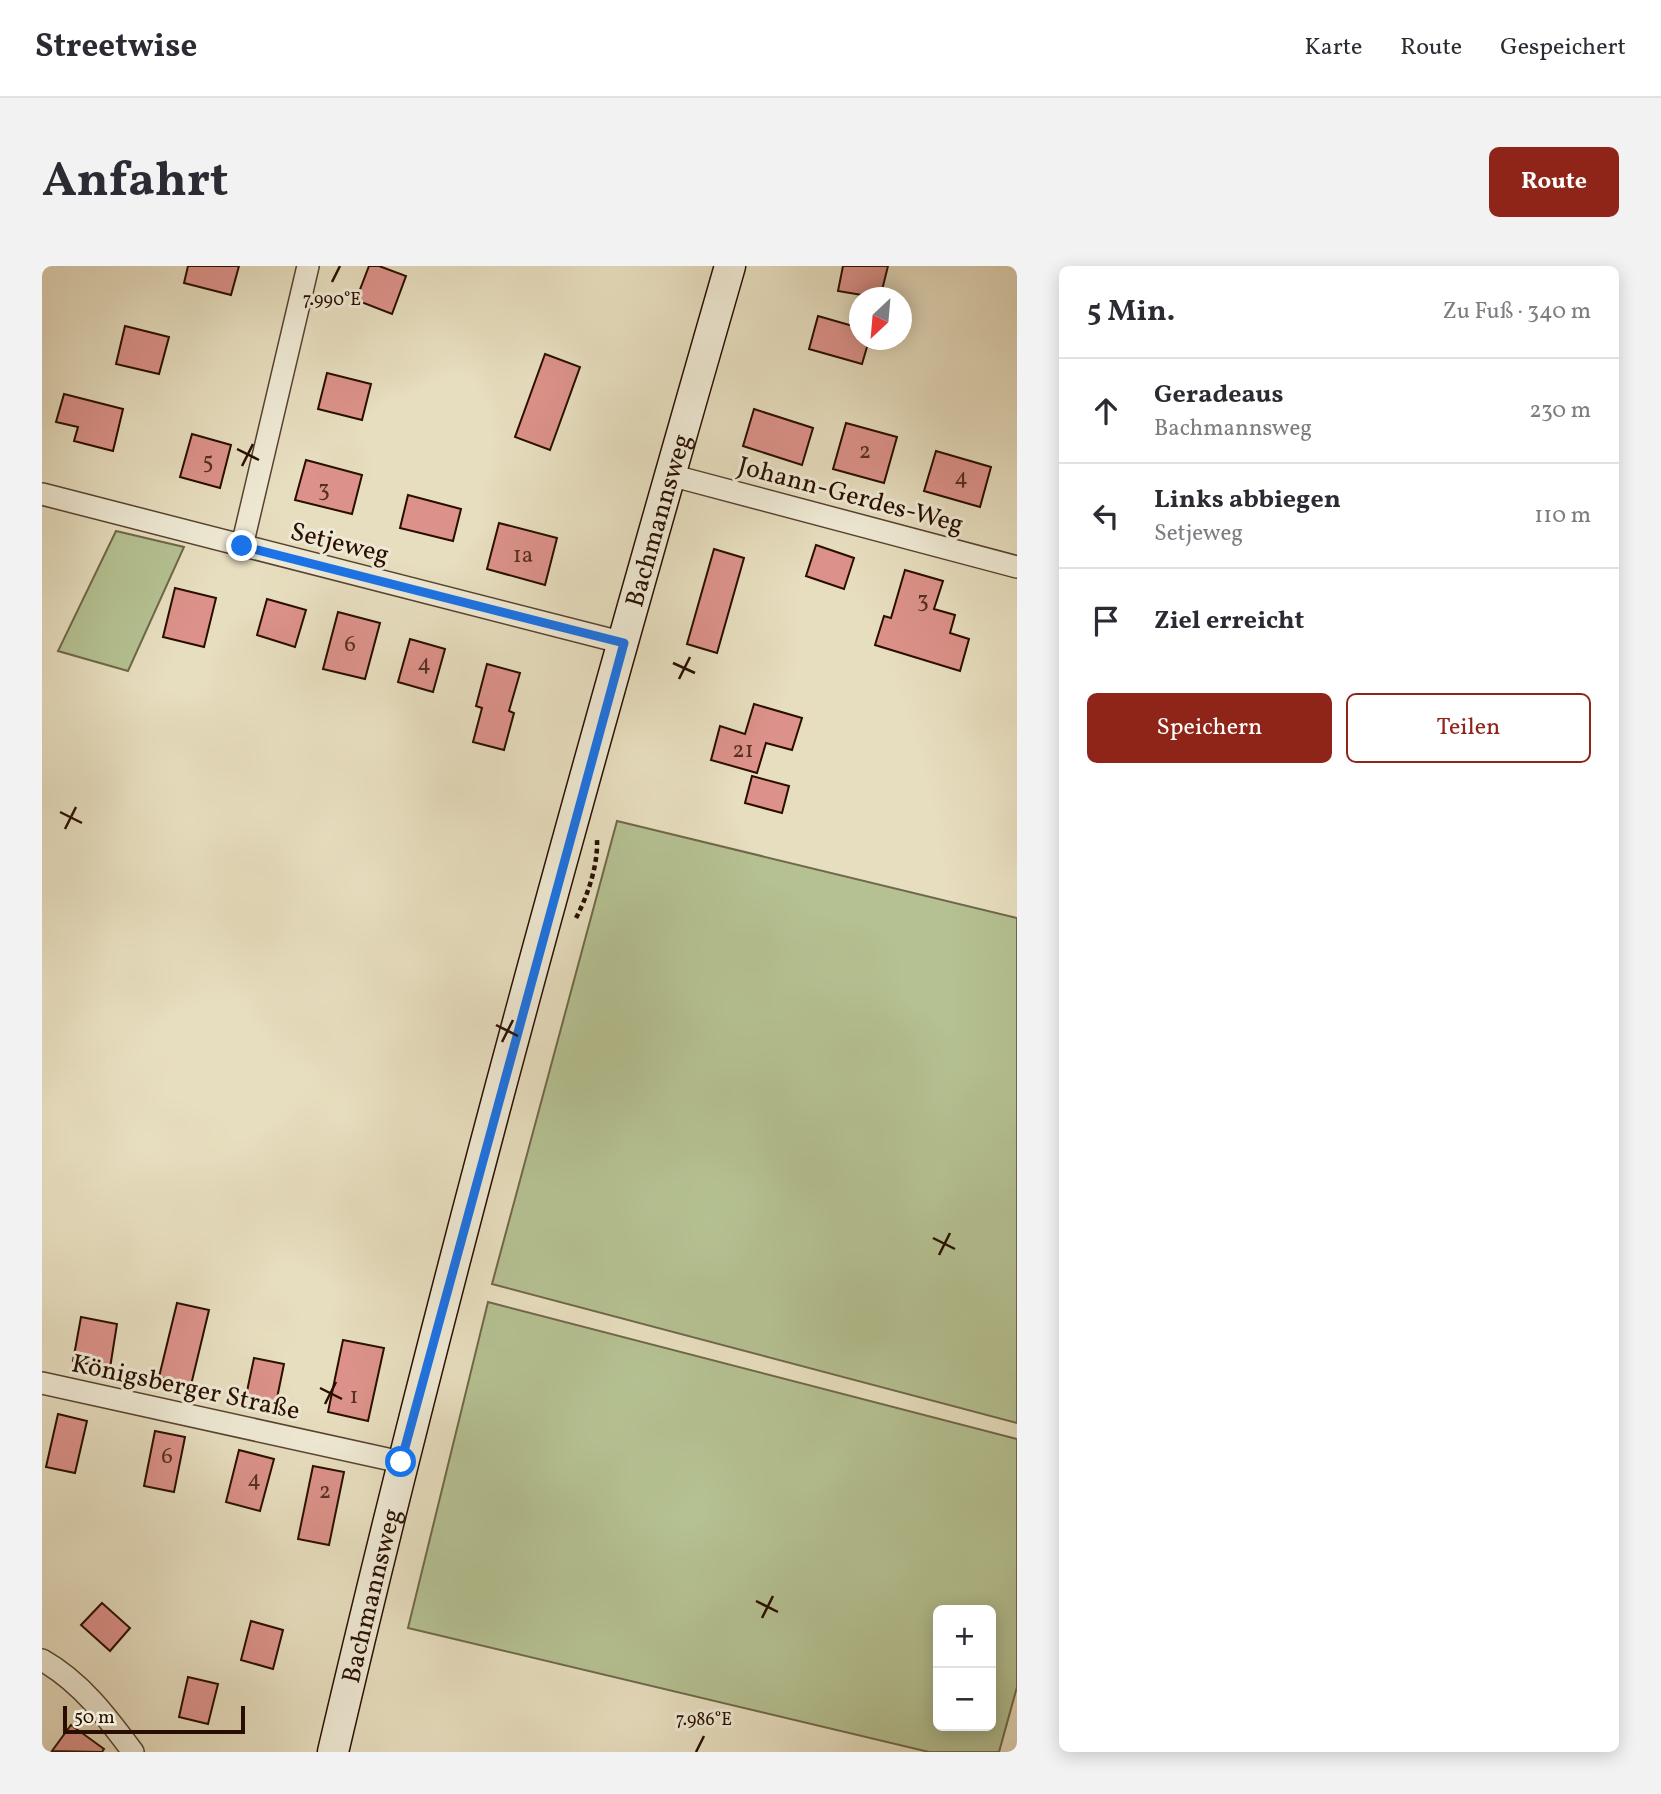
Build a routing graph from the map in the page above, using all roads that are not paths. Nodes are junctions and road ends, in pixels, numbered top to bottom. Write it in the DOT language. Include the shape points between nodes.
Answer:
graph roads {
  1 [pos="308,266"];
  2 [pos="730,266"];
  3 [pos="670,474"];
  4 [pos="42,494"];
  5 [pos="242,546"];
  6 [pos="1017,567"];
  7 [pos="624,643"];
  8 [pos="42,1383"];
  9 [pos="401,1462"];
  10 [pos="42,1660"];
  11 [pos="133,1752"];
  12 [pos="333,1752"];
  1 -- 5 [label="street"];
  2 -- 3 [label="street, Bachmannsweg"];
  3 -- 6 [label="street, Johann-Gerdes-Weg"];
  3 -- 7 [label="street, Bachmannsweg"];
  4 -- 5 [label="street, Setjeweg"];
  5 -- 7 [label="street, Setjeweg"];
  7 -- 9 [label="street, Bachmannsweg"];
  8 -- 9 [label="street, Königsberger Straße"];
  9 -- 12 [label="street, Bachmannsweg"];
  10 -- 11 [label="street" via="62,1671 99,1706"];
}
